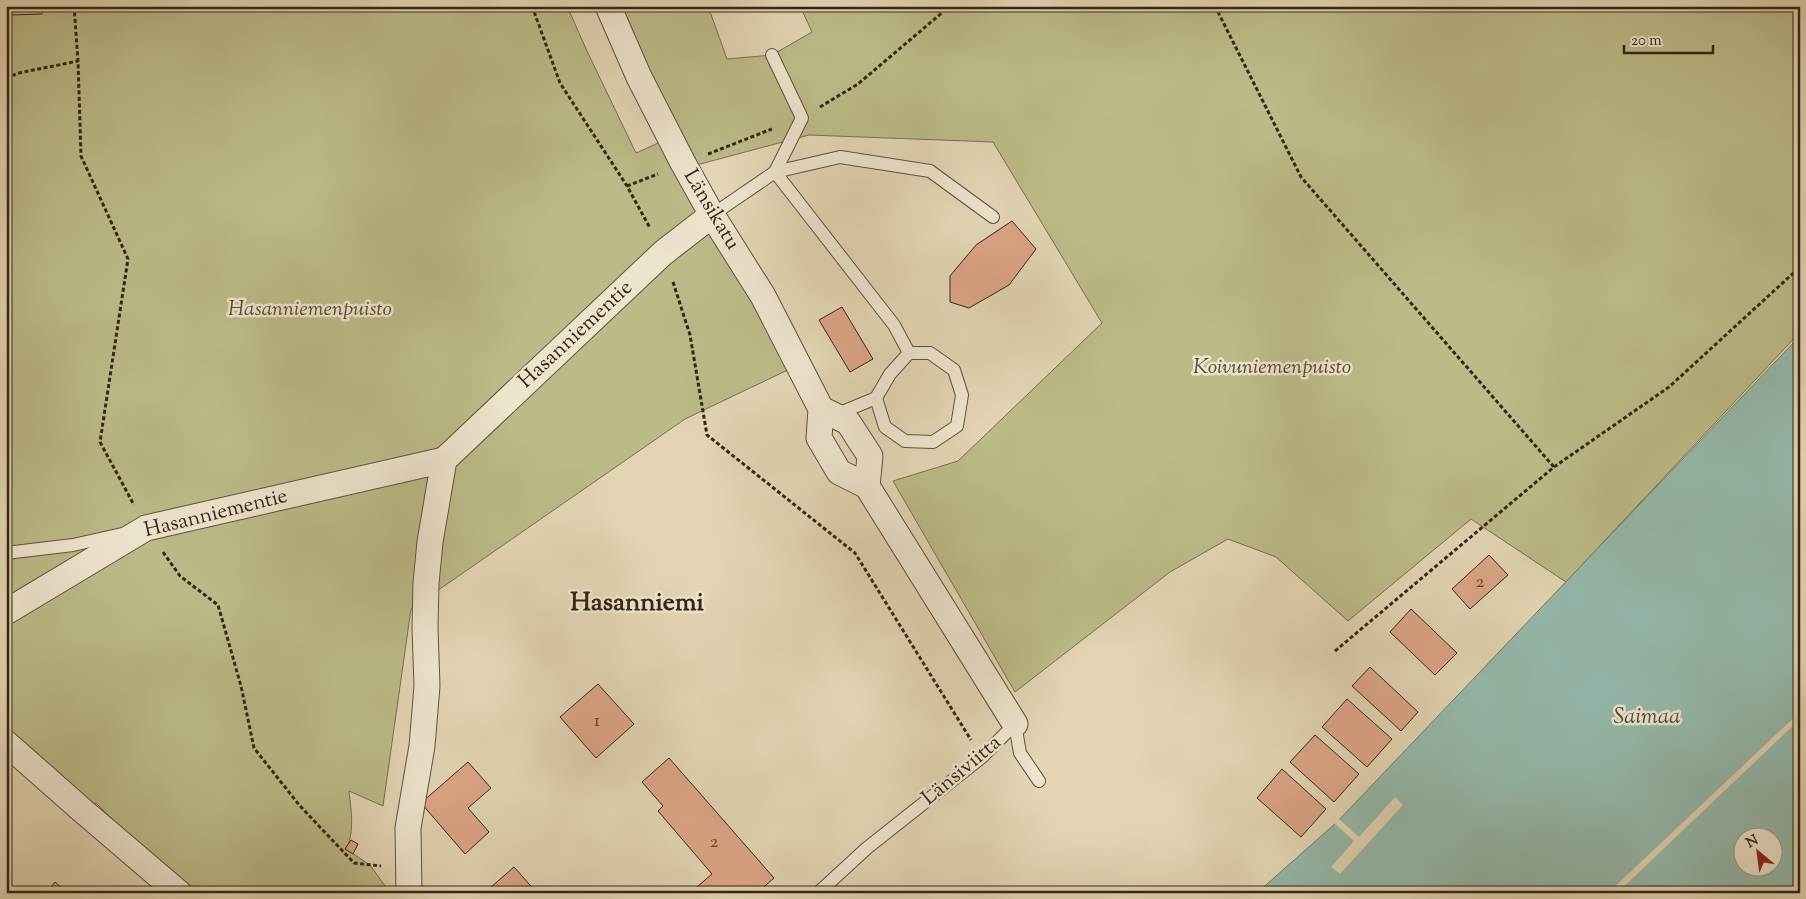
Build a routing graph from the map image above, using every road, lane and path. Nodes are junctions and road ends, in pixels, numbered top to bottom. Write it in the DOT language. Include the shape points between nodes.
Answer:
graph roads {
  1 [pos="74,6"];
  2 [pos="532,6"];
  3 [pos="608,6"];
  4 [pos="1215,6"];
  5 [pos="772,55"];
  6 [pos="78,61"];
  7 [pos="6,78"];
  8 [pos="775,172"];
  9 [pos="712,215"];
  10 [pos="993,217"];
  11 [pos="663,253"];
  12 [pos="1800,267"];
  13 [pos="909,353"];
  14 [pos="876,398"];
  15 [pos="828,412"];
  16 [pos="444,460"];
  17 [pos="1554,467"];
  18 [pos="867,486"];
  19 [pos="146,528"];
  20 [pos="6,553"];
  21 [pos="6,612"];
  22 [pos="1335,651"];
  23 [pos="1015,724"];
  24 [pos="6,743"];
  25 [pos="982,757"];
  26 [pos="1039,781"];
  27 [pos="354,864"];
  28 [pos="179,893"];
  29 [pos="409,893"];
  30 [pos="818,893"];
  1 -- 6 [label="path"];
  2 -- 11 [label="path" via="560,83 627,186"];
  3 -- 9 [label="street, Länsikatu" via="639,77"];
  4 -- 17 [label="path" via="1301,177"];
  5 -- 8 [label="lane" via="802,118"];
  6 -- 7 [label="path"];
  6 -- 19 [label="path" via="81,156 128,259 100,442"];
  8 -- 9 [label="lane"];
  8 -- 10 [label="lane" via="840,157 930,171"];
  8 -- 13 [label="lane" via="894,325"];
  9 -- 11 [label="street, Hasanniementie"];
  9 -- 15 [label="street, Länsikatu" via="764,296"];
  11 -- 16 [label="street, Hasanniementie"];
  11 -- 25 [label="path" via="690,335 707,435 854,553"];
  12 -- 17 [label="path" via="1669,387"];
  13 -- 14 [label="lane" via="890,374"];
  13 -- 14 [label="lane" via="930,353 954,370 962,394 957,426 932,442 905,441 886,427"];
  14 -- 15 [label="lane"];
  15 -- 18 [label="street, Länsikatu" via="848,422 870,456"];
  15 -- 18 [label="street" via="819,438 839,472"];
  16 -- 19 [label="street, Hasanniementie"];
  16 -- 29 [label="street" via="426,583 427,686 422,746 408,828"];
  17 -- 22 [label="path"];
  18 -- 23 [label="street, Länsiviitta"];
  19 -- 20 [label="lane" via="73,545"];
  19 -- 21 [label="street, Hasanniementie"];
  19 -- 27 [label="path" via="180,576 218,605 241,686 254,748 300,806"];
  23 -- 25 [label="lane, Länsiviitta"];
  23 -- 26 [label="lane" via="1020,753"];
  24 -- 28 [label="street"];
  25 -- 30 [label="lane, Länsiviitta" via="866,848"];
}
